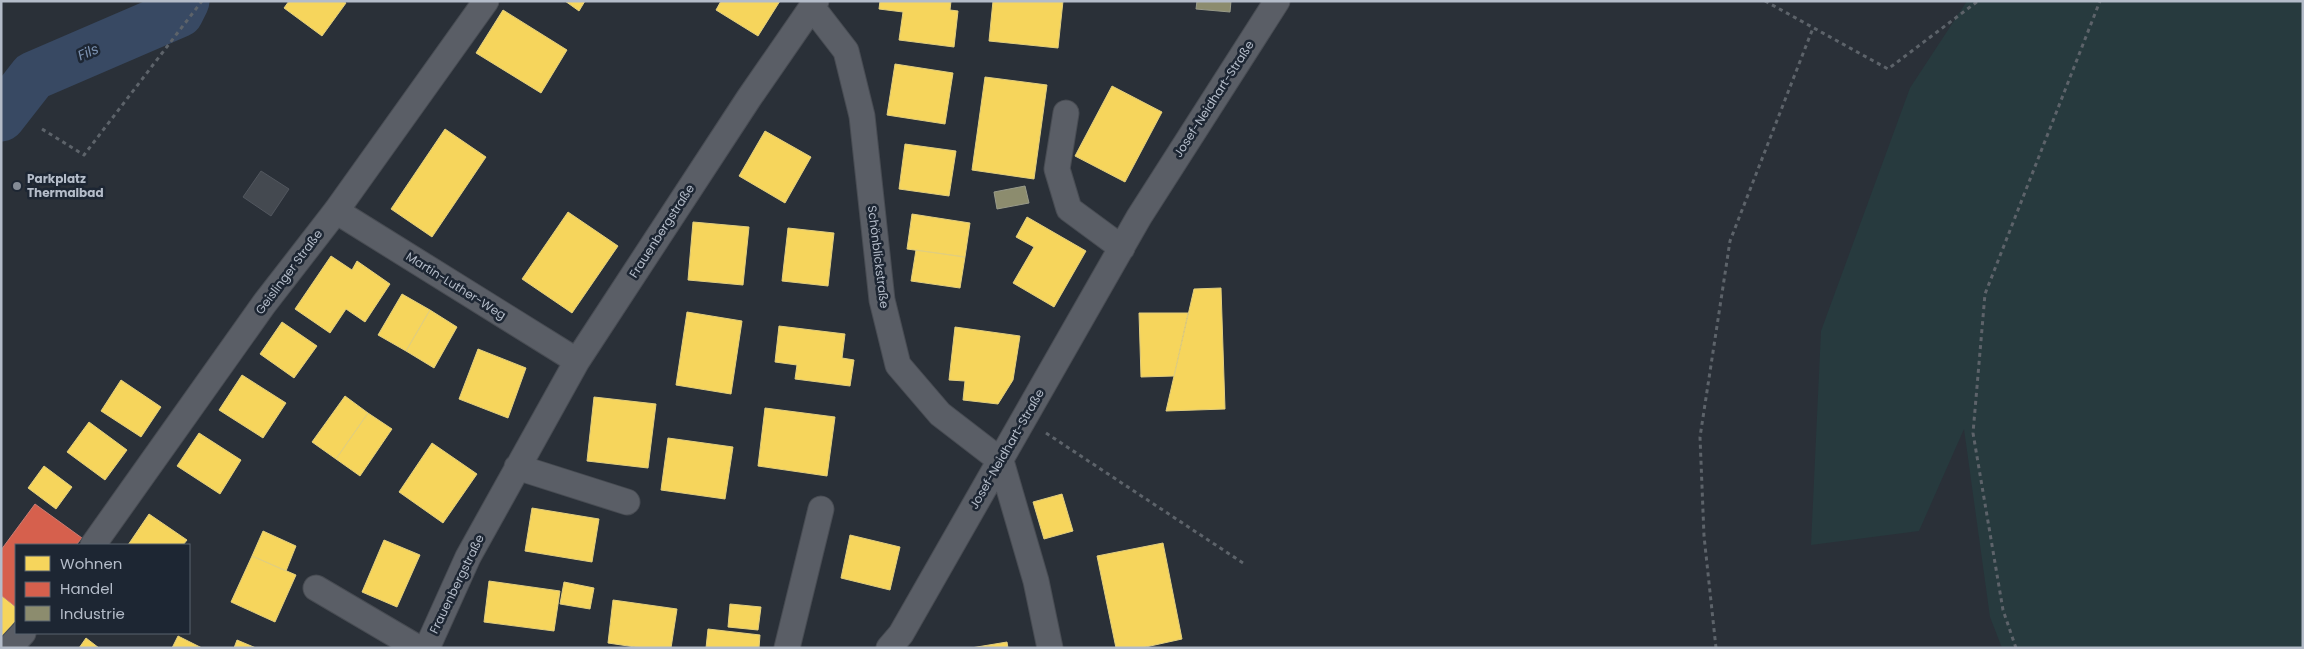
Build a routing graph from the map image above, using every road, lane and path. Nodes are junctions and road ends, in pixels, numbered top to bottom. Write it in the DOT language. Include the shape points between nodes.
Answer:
graph roads {
  1 [pos="202,1"];
  2 [pos="486,1"];
  3 [pos="1277,1"];
  4 [pos="1765,1"];
  5 [pos="1978,1"];
  6 [pos="2100,1"];
  7 [pos="814,4"];
  8 [pos="1813,28"];
  9 [pos="1066,113"];
  10 [pos="42,129"];
  11 [pos="336,211"];
  12 [pos="1122,248"];
  13 [pos="577,361"];
  14 [pos="1024,419"];
  15 [pos="1001,462"];
  16 [pos="517,467"];
  17 [pos="627,502"];
  18 [pos="821,509"];
  19 [pos="95,544"];
  20 [pos="1242,563"];
  21 [pos="316,588"];
  22 [pos="22,634"];
  23 [pos="9,648"];
  24 [pos="418,648"];
  25 [pos="427,648"];
  26 [pos="786,648"];
  27 [pos="889,648"];
  28 [pos="1050,648"];
  29 [pos="1716,648"];
  30 [pos="2016,648"];
  1 -- 10 [label="path" via="84,156"];
  2 -- 11 [label="street, Geislinger Straße"];
  3 -- 12 [label="street, Josef-Neidhart-Straße"];
  4 -- 8 [label="path"];
  5 -- 8 [label="path" via="1888,68"];
  6 -- 30 [label="path" via="1985,294 1973,433 2003,610"];
  7 -- 13 [label="street, Frauenbergstraße"];
  7 -- 15 [label="street, Schönblickstraße" via="846,51 862,116 882,300 898,365 940,414"];
  8 -- 29 [label="path" via="1730,241 1700,437 1704,536"];
  9 -- 12 [label="street" via="1057,169 1069,209"];
  11 -- 13 [label="street, Martin-Luther-Weg"];
  11 -- 19 [label="street, Geislinger Straße" via="264,304"];
  12 -- 14 [label="street, Josef-Neidhart-Straße"];
  13 -- 16 [label="street, Frauenbergstraße"];
  14 -- 15 [label="street, Josef-Neidhart-Straße"];
  14 -- 20 [label="path"];
  15 -- 27 [label="street, Josef-Neidhart-Straße"];
  15 -- 28 [label="street" via="1036,581"];
  16 -- 17 [label="street"];
  16 -- 25 [label="street, Frauenbergstraße" via="468,557"];
  18 -- 26 [label="street"];
  21 -- 24 [label="street"];
  22 -- 23 [label="street"];
}
